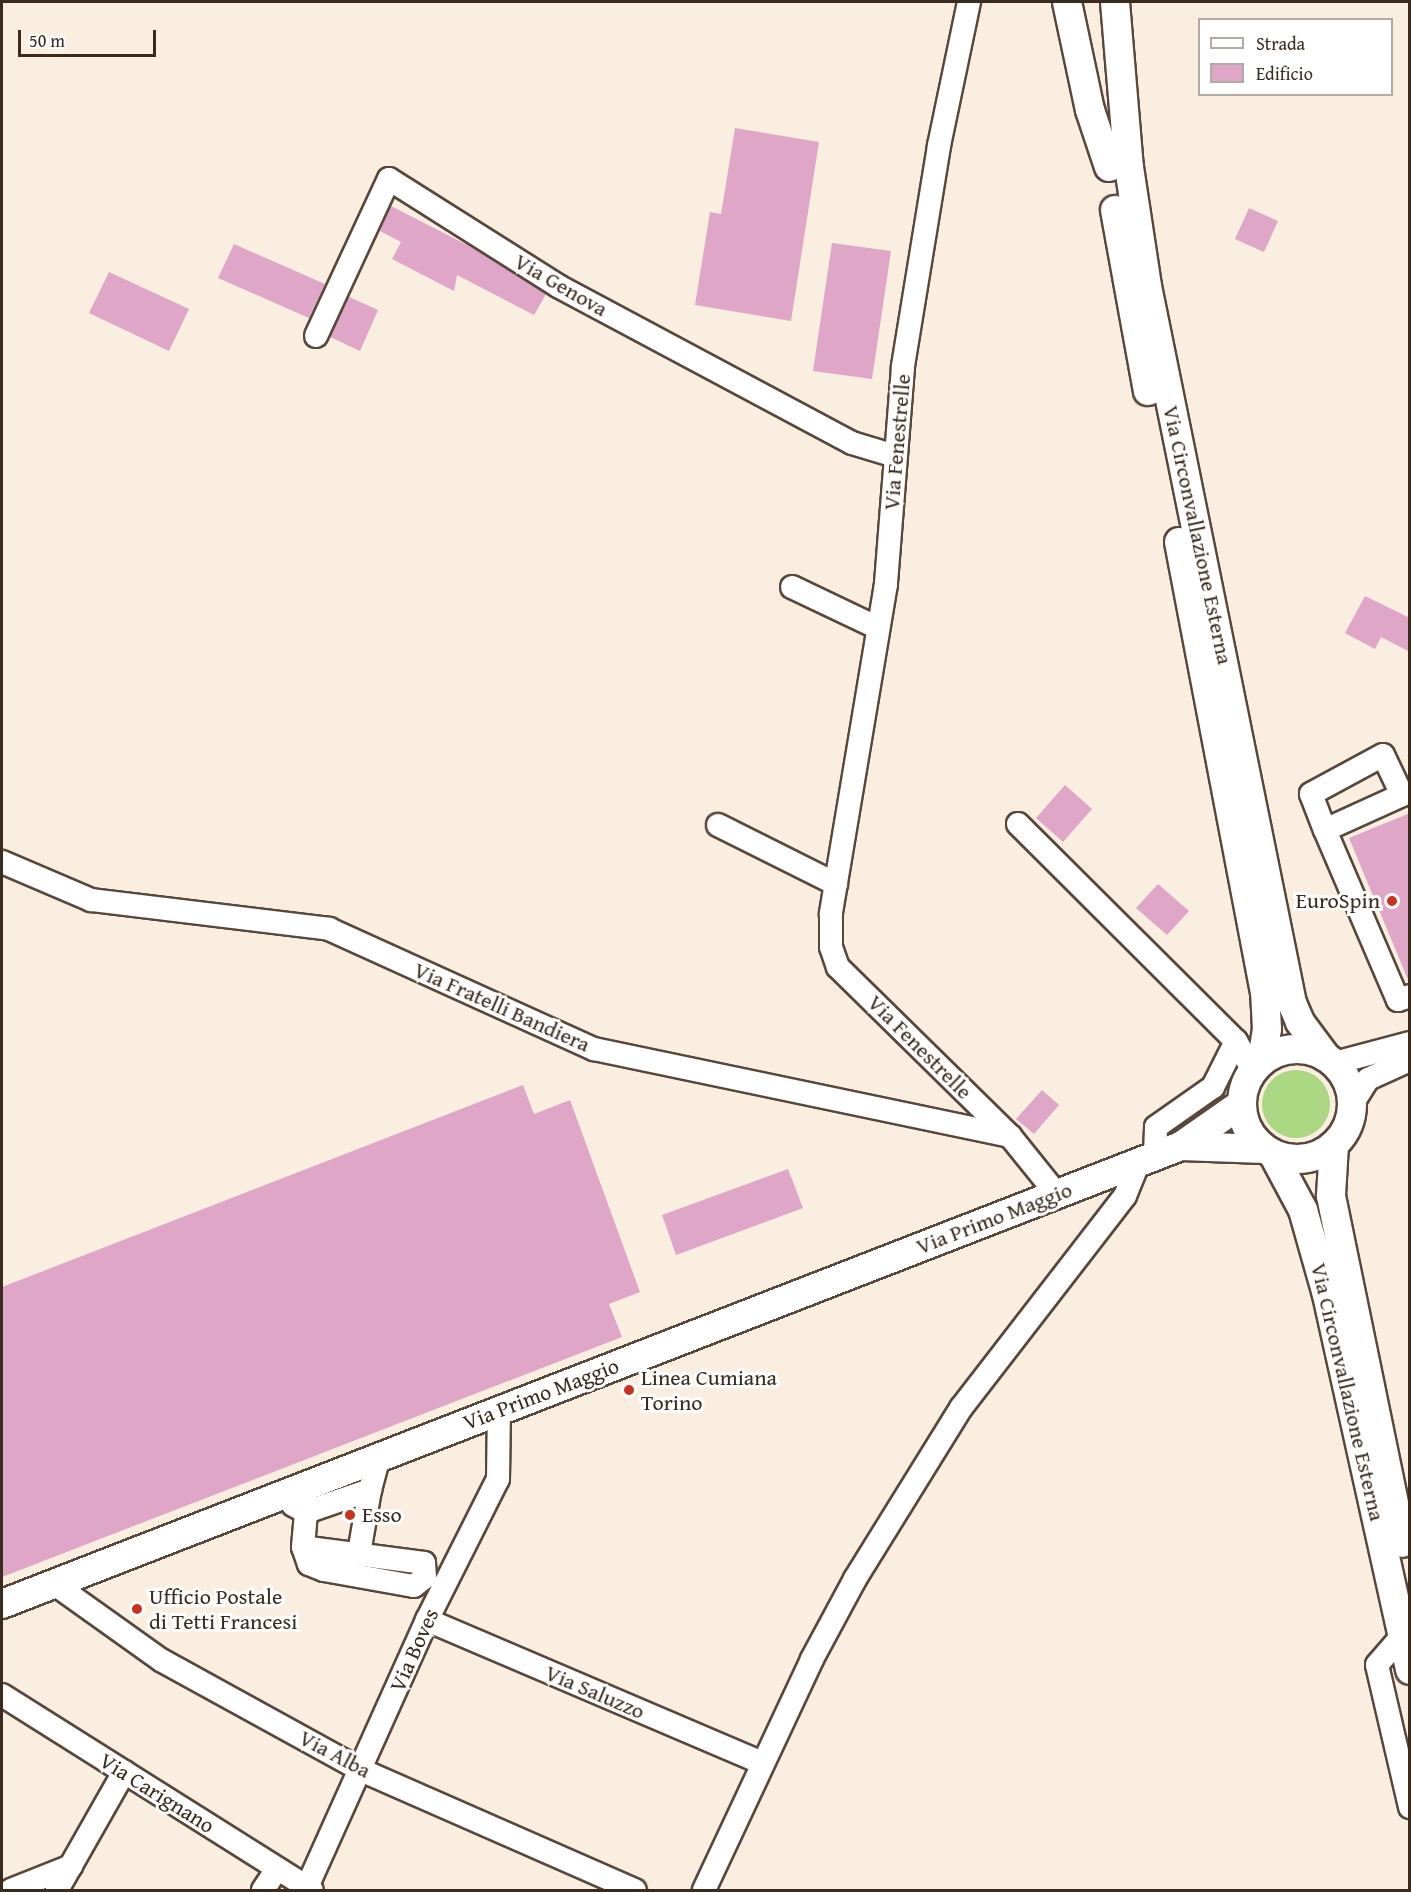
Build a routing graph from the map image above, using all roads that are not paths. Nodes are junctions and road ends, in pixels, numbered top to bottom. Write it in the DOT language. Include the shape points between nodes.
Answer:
graph roads {
  1 [pos="969,2"];
  2 [pos="1067,2"];
  3 [pos="1096,2"];
  4 [pos="1115,2"];
  5 [pos="1109,167"];
  6 [pos="316,336"];
  7 [pos="895,456"];
  8 [pos="792,587"];
  9 [pos="878,628"];
  10 [pos="1018,824"];
  11 [pos="718,825"];
  12 [pos="1325,830"];
  13 [pos="2,862"];
  14 [pos="836,884"];
  15 [pos="1410,996"];
  16 [pos="1236,1041"];
  17 [pos="1410,1043"];
  18 [pos="1330,1060"];
  19 [pos="1410,1060"];
  20 [pos="1257,1065"];
  21 [pos="1353,1103"];
  22 [pos="1241,1104"];
  23 [pos="1010,1136"];
  24 [pos="1334,1145"];
  25 [pos="1269,1152"];
  26 [pos="1158,1155"];
  27 [pos="1056,1193"];
  28 [pos="500,1410"];
  29 [pos="1371,1442"];
  30 [pos="379,1457"];
  31 [pos="370,1490"];
  32 [pos="275,1497"];
  33 [pos="1410,1499"];
  34 [pos="306,1512"];
  35 [pos="303,1547"];
  36 [pos="359,1553"];
  37 [pos="1410,1578"];
  38 [pos="53,1583"];
  39 [pos="2,1604"];
  40 [pos="427,1620"];
  41 [pos="1402,1636"];
  42 [pos="1410,1670"];
  43 [pos="2,1695"];
  44 [pos="762,1763"];
  45 [pos="361,1770"];
  46 [pos="124,1772"];
  47 [pos="1410,1807"];
  48 [pos="71,1866"];
  49 [pos="277,1869"];
  50 [pos="310,1889"];
  51 [pos="11,1890"];
  52 [pos="57,1890"];
  53 [pos="263,1890"];
  54 [pos="635,1890"];
  55 [pos="704,1890"];
  1 -- 7 [label="street, Via Fenestrelle" via="937,157 903,367"];
  2 -- 5 [label="main road" via="1090,110"];
  3 -- 5 [label="main road, Via Circonvallazione Esterna"];
  4 -- 18 [label="main road, Via Circonvallazione Esterna" via="1129,167 1147,286 1292,1003 1300,1022"];
  5 -- 20 [label="main road, Via Circonvallazione Esterna" via="1127,289 1265,991 1267,1029"];
  6 -- 7 [label="street, Via Genova" via="388,179 558,286 852,443"];
  7 -- 9 [label="street, Via Fenestrelle" via="886,584"];
  8 -- 9 [label="street"];
  9 -- 14 [label="street, Via Fenestrelle"];
  10 -- 16 [label="street"];
  11 -- 14 [label="street"];
  12 -- 15 [label="street" via="1398,1000"];
  13 -- 23 [label="street, Via Fratelli Bandiera" via="91,900 329,929 594,1048"];
  14 -- 23 [label="street, Via Fenestrelle" via="831,947 838,966"];
  16 -- 20 [label="street"];
  16 -- 26 [label="street" via="1213,1087 1156,1127"];
  17 -- 18 [label="street"];
  18 -- 20 [label="main road" via="1291,1049"];
  18 -- 21 [label="main road" via="1349,1084"];
  19 -- 21 [label="street" via="1368,1079"];
  20 -- 22 [label="main road" via="1244,1086"];
  21 -- 24 [label="main road" via="1345,1132"];
  22 -- 25 [label="main road" via="1245,1125"];
  22 -- 26 [label="main road, Via Primo Maggio"];
  23 -- 27 [label="street, Via Fenestrelle"];
  24 -- 25 [label="main road" via="1304,1159"];
  24 -- 29 [label="main road, Via Circonvallazione Esterna" via="1331,1196"];
  25 -- 26 [label="main road, Via Primo Maggio"];
  25 -- 29 [label="main road, Via Circonvallazione Esterna" via="1303,1210"];
  26 -- 27 [label="main road, Via Primo Maggio"];
  26 -- 44 [label="street" via="961,1408 855,1579"];
  27 -- 28 [label="main road, Via Primo Maggio"];
  28 -- 30 [label="main road, Via Primo Maggio"];
  28 -- 40 [label="street, Via Boves" via="498,1479"];
  29 -- 33 [label="main road"];
  29 -- 37 [label="main road, Via Circonvallazione Esterna"];
  29 -- 41 [label="main road, Via Circonvallazione Esterna"];
  30 -- 31 [label="street"];
  30 -- 32 [label="main road, Via Primo Maggio"];
  31 -- 34 [label="street"];
  31 -- 36 [label="street"];
  32 -- 34 [label="street"];
  32 -- 38 [label="main road, Via Primo Maggio"];
  34 -- 35 [label="street"];
  35 -- 36 [label="street"];
  35 -- 36 [label="street" via="309,1564 324,1570 414,1586 425,1578 424,1563"];
  38 -- 39 [label="main road, Via Primo Maggio"];
  38 -- 45 [label="street, Via Alba" via="161,1660"];
  40 -- 44 [label="street, Via Saluzzo"];
  40 -- 45 [label="street, Via Boves"];
  41 -- 42 [label="main road, Via Circonvallazione Esterna"];
  41 -- 47 [label="street" via="1377,1665"];
  43 -- 46 [label="street, Via Carignano"];
  44 -- 55 [label="street"];
  45 -- 50 [label="street, Via Boves"];
  45 -- 54 [label="street, Via Alba"];
  46 -- 48 [label="street"];
  46 -- 49 [label="street, Via Carignano"];
  48 -- 51 [label="street"];
  48 -- 52 [label="street"];
  49 -- 50 [label="street, Via Carignano"];
  49 -- 53 [label="street"];
}
